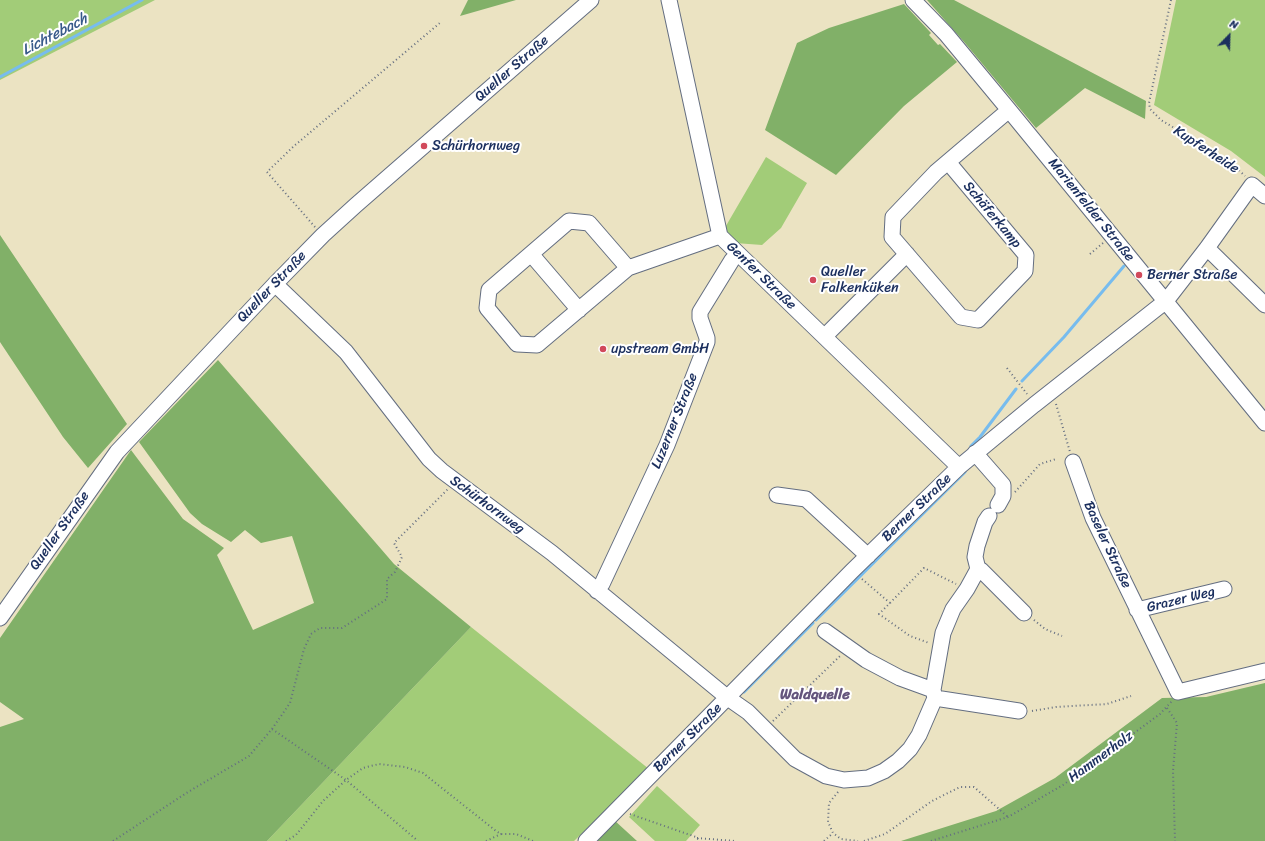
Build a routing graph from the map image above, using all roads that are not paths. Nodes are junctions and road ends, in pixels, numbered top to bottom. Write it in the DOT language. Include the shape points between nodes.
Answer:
graph roads {
  1 [pos="591,0"];
  2 [pos="669,0"];
  3 [pos="913,0"];
  4 [pos="1009,110"];
  5 [pos="948,162"];
  6 [pos="1252,185"];
  7 [pos="1265,196"];
  8 [pos="720,236"];
  9 [pos="1207,248"];
  10 [pos="531,254"];
  11 [pos="738,254"];
  12 [pos="906,254"];
  13 [pos="628,268"];
  14 [pos="275,284"];
  15 [pos="1166,301"];
  16 [pos="1265,305"];
  17 [pos="579,310"];
  18 [pos="825,336"];
  19 [pos="1265,422"];
  20 [pos="975,453"];
  21 [pos="1073,462"];
  22 [pos="959,467"];
  23 [pos="777,495"];
  24 [pos="868,556"];
  25 [pos="978,568"];
  26 [pos="1224,589"];
  27 [pos="597,591"];
  28 [pos="1137,610"];
  29 [pos="1024,612"];
  30 [pos="0,618"];
  31 [pos="825,630"];
  32 [pos="1265,671"];
  33 [pos="934,694"];
  34 [pos="728,698"];
  35 [pos="1019,711"];
  36 [pos="586,841"];
  1 -- 14 [label="street, Queller Straße" via="323,235"];
  2 -- 8 [label="street, Genfer Straße"];
  3 -- 4 [label="street, Marienfelder Straße" via="946,34"];
  4 -- 5 [label="street, Schäferkamp"];
  4 -- 15 [label="street, Marienfelder Straße"];
  5 -- 12 [label="street, Schäferkamp" via="893,217 892,238"];
  5 -- 12 [label="street, Schäferkamp" via="1026,255 1025,271 978,320 961,317"];
  6 -- 7 [label="street, Kupferheide"];
  6 -- 9 [label="street, Berner Straße"];
  8 -- 11 [label="street, Genfer Straße"];
  8 -- 13 [label="street"];
  9 -- 15 [label="street, Berner Straße"];
  9 -- 16 [label="street"];
  10 -- 13 [label="street" via="569,221 589,222"];
  10 -- 17 [label="street"];
  10 -- 17 [label="street" via="489,290 487,308 517,344 537,345"];
  11 -- 18 [label="street, Genfer Straße"];
  11 -- 27 [label="street, Luzerner Straße" via="700,312 707,342 666,445"];
  12 -- 18 [label="street"];
  13 -- 17 [label="street"];
  14 -- 27 [label="street, Schürhornweg" via="346,352 429,459 455,482 552,553"];
  14 -- 30 [label="street, Queller Straße" via="117,452"];
  15 -- 19 [label="street, Marienfelder Straße"];
  15 -- 20 [label="street, Berner Straße"];
  18 -- 22 [label="street, Genfer Straße"];
  20 -- 22 [label="street, Berner Straße"];
  20 -- 25 [label="street" via="1003,485 997,506 985,522 977,546 975,557"];
  21 -- 28 [label="street, Baseler Straße" via="1093,518"];
  22 -- 24 [label="street, Berner Straße"];
  23 -- 24 [label="street" via="806,499"];
  24 -- 34 [label="street, Berner Straße"];
  25 -- 29 [label="street"];
  25 -- 33 [label="street, Schürhornweg" via="948,618 939,647"];
  26 -- 28 [label="street, Grazer Weg"];
  27 -- 34 [label="street, Schürhornweg"];
  28 -- 32 [label="street, Baseler Straße" via="1178,692"];
  31 -- 33 [label="street" via="847,648"];
  33 -- 34 [label="street, Schürhornweg" via="919,736 898,761 868,778 844,780 826,776 795,759 748,712"];
  33 -- 35 [label="street"];
  34 -- 36 [label="street, Berner Straße"];
}
